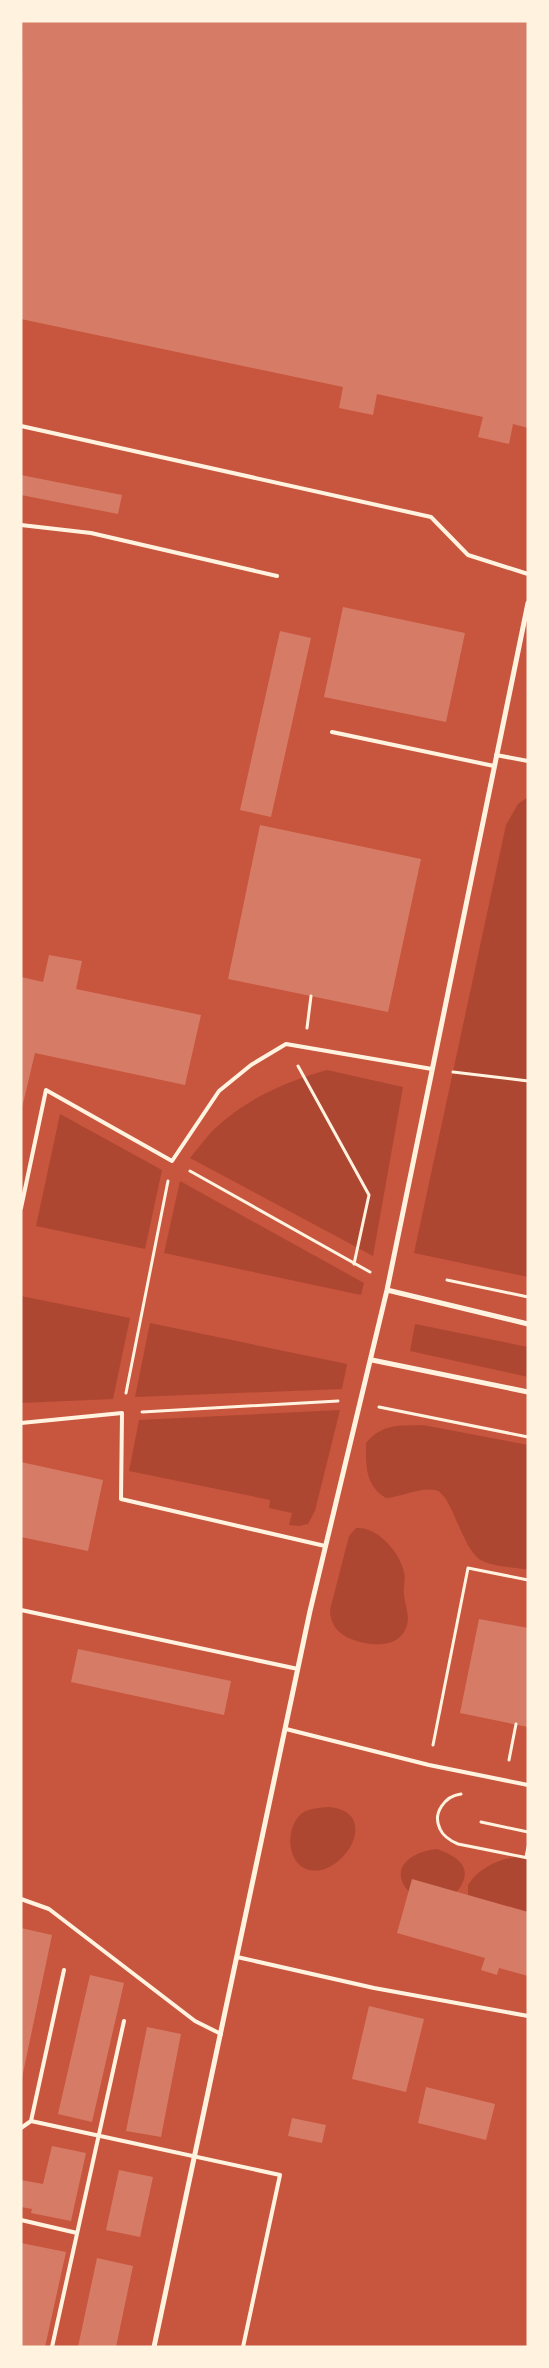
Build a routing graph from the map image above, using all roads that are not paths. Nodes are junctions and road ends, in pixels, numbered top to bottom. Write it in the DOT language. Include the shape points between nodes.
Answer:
graph roads {
  1 [pos="21,426"];
  2 [pos="21,525"];
  3 [pos="528,574"];
  4 [pos="277,576"];
  5 [pos="528,603"];
  6 [pos="332,732"];
  7 [pos="496,755"];
  8 [pos="528,761"];
  9 [pos="494,766"];
  10 [pos="432,1069"];
  11 [pos="21,1208"];
  12 [pos="387,1290"];
  13 [pos="528,1324"];
  14 [pos="372,1360"];
  15 [pos="528,1392"];
  16 [pos="21,1423"];
  17 [pos="325,1546"];
  18 [pos="21,1610"];
  19 [pos="298,1669"];
  20 [pos="286,1729"];
  21 [pos="528,1785"];
  22 [pos="21,1899"];
  23 [pos="237,1957"];
  24 [pos="64,1970"];
  25 [pos="528,2016"];
  26 [pos="124,2021"];
  27 [pos="221,2034"];
  28 [pos="31,2121"];
  29 [pos="21,2128"];
  30 [pos="98,2136"];
  31 [pos="194,2158"];
  32 [pos="21,2220"];
  33 [pos="77,2233"];
  34 [pos="52,2347"];
  35 [pos="154,2347"];
  36 [pos="243,2347"];
  1 -- 3 [label="lane" via="431,517 468,555"];
  2 -- 4 [label="lane" via="91,533"];
  5 -- 7 [label="street"];
  6 -- 9 [label="lane"];
  7 -- 8 [label="lane"];
  7 -- 9 [label="street"];
  9 -- 10 [label="street"];
  10 -- 11 [label="lane" via="286,1044 251,1065 219,1091 172,1161 46,1090"];
  10 -- 12 [label="street"];
  12 -- 13 [label="street"];
  12 -- 14 [label="street"];
  14 -- 15 [label="street"];
  14 -- 17 [label="street"];
  16 -- 17 [label="lane" via="122,1413 121,1499"];
  17 -- 19 [label="street"];
  18 -- 19 [label="lane"];
  19 -- 20 [label="street"];
  20 -- 21 [label="lane" via="429,1765"];
  20 -- 23 [label="street"];
  22 -- 27 [label="lane" via="49,1910 195,2021"];
  23 -- 25 [label="lane" via="374,1988"];
  23 -- 27 [label="street"];
  24 -- 28 [label="lane"];
  26 -- 30 [label="lane"];
  27 -- 31 [label="street"];
  28 -- 29 [label="lane"];
  28 -- 30 [label="lane"];
  30 -- 31 [label="lane"];
  30 -- 33 [label="lane"];
  31 -- 35 [label="street"];
  31 -- 36 [label="lane" via="280,2175"];
  32 -- 33 [label="lane"];
  33 -- 34 [label="lane"];
}
